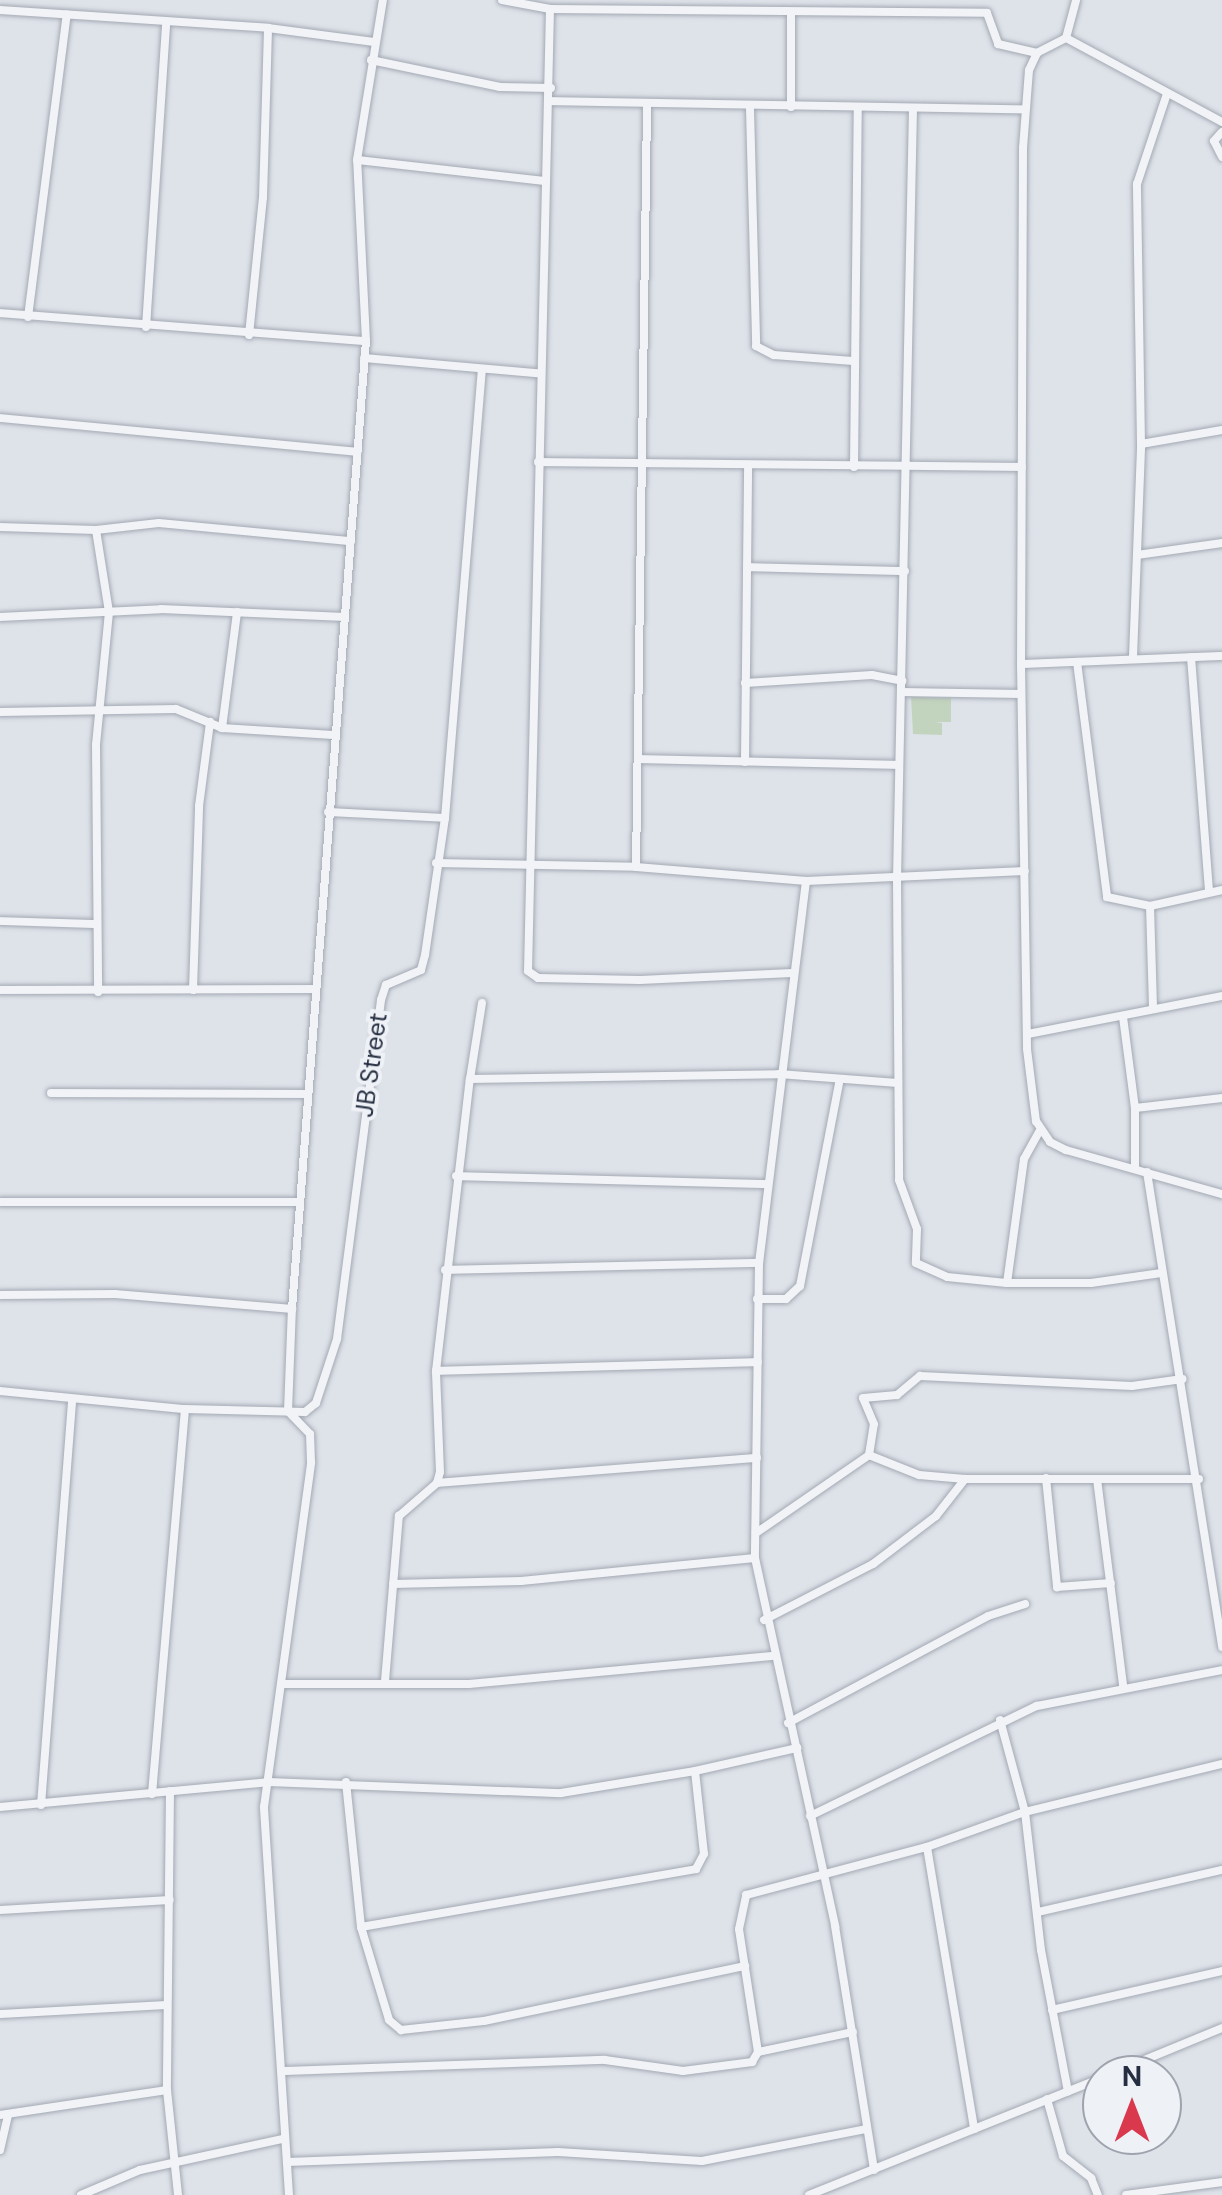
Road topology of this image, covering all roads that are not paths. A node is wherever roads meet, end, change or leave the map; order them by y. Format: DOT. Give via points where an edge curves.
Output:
graph roads {
  1 [pos="35,0"];
  2 [pos="383,0"];
  3 [pos="502,0"];
  4 [pos="814,0"];
  5 [pos="908,0"];
  6 [pos="989,0"];
  7 [pos="1076,0"];
  8 [pos="710,4"];
  9 [pos="615,5"];
  10 [pos="550,9"];
  11 [pos="0,10"];
  12 [pos="35,10"];
  13 [pos="908,11"];
  14 [pos="814,12"];
  15 [pos="988,13"];
  16 [pos="67,14"];
  17 [pos="791,14"];
  18 [pos="166,22"];
  19 [pos="268,28"];
  20 [pos="1066,38"];
  21 [pos="374,42"];
  22 [pos="1037,54"];
  23 [pos="371,60"];
  24 [pos="550,88"];
  25 [pos="1168,94"];
  26 [pos="548,101"];
  27 [pos="648,106"];
  28 [pos="791,107"];
  29 [pos="750,108"];
  30 [pos="858,108"];
  31 [pos="913,108"];
  32 [pos="1025,109"];
  33 [pos="1222,122"];
  34 [pos="1222,132"];
  35 [pos="1222,156"];
  36 [pos="358,160"];
  37 [pos="543,181"];
  38 [pos="0,313"];
  39 [pos="28,317"];
  40 [pos="146,327"];
  41 [pos="249,335"];
  42 [pos="366,341"];
  43 [pos="364,358"];
  44 [pos="853,361"];
  45 [pos="482,370"];
  46 [pos="537,373"];
  47 [pos="0,418"];
  48 [pos="1222,430"];
  49 [pos="1141,444"];
  50 [pos="357,452"];
  51 [pos="538,462"];
  52 [pos="638,465"];
  53 [pos="748,466"];
  54 [pos="854,467"];
  55 [pos="1022,467"];
  56 [pos="906,470"];
  57 [pos="0,527"];
  58 [pos="96,530"];
  59 [pos="351,541"];
  60 [pos="1222,543"];
  61 [pos="1137,555"];
  62 [pos="747,567"];
  63 [pos="905,571"];
  64 [pos="109,612"];
  65 [pos="237,612"];
  66 [pos="0,617"];
  67 [pos="345,617"];
  68 [pos="1222,656"];
  69 [pos="1133,657"];
  70 [pos="1191,657"];
  71 [pos="1077,662"];
  72 [pos="1021,664"];
  73 [pos="902,681"];
  74 [pos="745,683"];
  75 [pos="902,692"];
  76 [pos="1021,694"];
  77 [pos="0,712"];
  78 [pos="102,712"];
  79 [pos="210,722"];
  80 [pos="222,728"];
  81 [pos="333,736"];
  82 [pos="641,760"];
  83 [pos="745,762"];
  84 [pos="898,766"];
  85 [pos="328,812"];
  86 [pos="444,818"];
  87 [pos="531,863"];
  88 [pos="436,864"];
  89 [pos="636,867"];
  90 [pos="1025,871"];
  91 [pos="897,878"];
  92 [pos="806,881"];
  93 [pos="1222,890"];
  94 [pos="1209,892"];
  95 [pos="1150,906"];
  96 [pos="0,921"];
  97 [pos="97,924"];
  98 [pos="792,974"];
  99 [pos="315,989"];
  100 [pos="0,990"];
  101 [pos="193,990"];
  102 [pos="98,992"];
  103 [pos="1222,996"];
  104 [pos="482,1003"];
  105 [pos="1152,1009"];
  106 [pos="1123,1017"];
  107 [pos="1028,1034"];
  108 [pos="779,1074"];
  109 [pos="470,1079"];
  110 [pos="839,1083"];
  111 [pos="898,1083"];
  112 [pos="51,1093"];
  113 [pos="306,1094"];
  114 [pos="1222,1098"];
  115 [pos="1135,1108"];
  116 [pos="1040,1130"];
  117 [pos="1135,1168"];
  118 [pos="1147,1172"];
  119 [pos="456,1176"];
  120 [pos="766,1184"];
  121 [pos="1222,1194"];
  122 [pos="0,1202"];
  123 [pos="300,1202"];
  124 [pos="759,1264"];
  125 [pos="445,1270"];
  126 [pos="1161,1274"];
  127 [pos="1007,1284"];
  128 [pos="0,1295"];
  129 [pos="757,1299"];
  130 [pos="292,1309"];
  131 [pos="758,1362"];
  132 [pos="436,1370"];
  133 [pos="1183,1380"];
  134 [pos="0,1391"];
  135 [pos="72,1399"];
  136 [pos="185,1409"];
  137 [pos="288,1411"];
  138 [pos="869,1455"];
  139 [pos="757,1458"];
  140 [pos="965,1478"];
  141 [pos="1046,1478"];
  142 [pos="1097,1479"];
  143 [pos="1199,1479"];
  144 [pos="437,1483"];
  145 [pos="756,1533"];
  146 [pos="755,1558"];
  147 [pos="1110,1583"];
  148 [pos="393,1584"];
  149 [pos="1026,1604"];
  150 [pos="764,1620"];
  151 [pos="1222,1647"];
  152 [pos="772,1656"];
  153 [pos="1222,1670"];
  154 [pos="385,1681"];
  155 [pos="281,1684"];
  156 [pos="1123,1686"];
  157 [pos="1000,1720"];
  158 [pos="788,1724"];
  159 [pos="797,1748"];
  160 [pos="1222,1764"];
  161 [pos="695,1771"];
  162 [pos="268,1782"];
  163 [pos="346,1782"];
  164 [pos="170,1791"];
  165 [pos="152,1794"];
  166 [pos="40,1805"];
  167 [pos="0,1808"];
  168 [pos="1025,1812"];
  169 [pos="810,1816"];
  170 [pos="927,1847"];
  171 [pos="1222,1870"];
  172 [pos="825,1874"];
  173 [pos="170,1900"];
  174 [pos="0,1910"];
  175 [pos="1038,1912"];
  176 [pos="362,1927"];
  177 [pos="745,1966"];
  178 [pos="1222,1970"];
  179 [pos="168,2005"];
  180 [pos="1052,2010"];
  181 [pos="0,2014"];
  182 [pos="1222,2028"];
  183 [pos="853,2032"];
  184 [pos="758,2052"];
  185 [pos="1156,2055"];
  186 [pos="286,2071"];
  187 [pos="1082,2085"];
  188 [pos="167,2090"];
  189 [pos="1068,2091"];
  190 [pos="1047,2099"];
  191 [pos="4,2116"];
  192 [pos="867,2129"];
  193 [pos="974,2129"];
  194 [pos="282,2139"];
  195 [pos="0,2150"];
  196 [pos="172,2162"];
  197 [pos="286,2162"];
  198 [pos="874,2170"];
  199 [pos="1222,2182"];
  200 [pos="81,2195"];
  201 [pos="178,2195"];
  202 [pos="290,2195"];
  203 [pos="809,2195"];
  204 [pos="1098,2195"];
  205 [pos="1126,2195"];
  1 -- 12 [label="street"];
  2 -- 21 [label="street"];
  3 -- 10 [label="street"];
  4 -- 14 [label="street"];
  5 -- 13 [label="street"];
  6 -- 15 [label="street"];
  7 -- 20 [label="street"];
  8 -- 9 [label="street"];
  8 -- 17 [label="street"];
  9 -- 10 [label="street"];
  10 -- 24 [label="street"];
  11 -- 12 [label="street"];
  12 -- 16 [label="street"];
  13 -- 14 [label="street"];
  13 -- 15 [label="street"];
  14 -- 17 [label="street"];
  15 -- 22 [label="street" via="998,44"];
  16 -- 18 [label="street"];
  16 -- 39 [label="street"];
  17 -- 28 [label="street"];
  18 -- 19 [label="street"];
  18 -- 40 [label="street"];
  19 -- 21 [label="street"];
  19 -- 41 [label="street"];
  20 -- 22 [label="street"];
  20 -- 25 [label="street"];
  21 -- 23 [label="street"];
  22 -- 32 [label="street"];
  23 -- 24 [label="street" via="500,87"];
  23 -- 36 [label="street"];
  24 -- 26 [label="street"];
  25 -- 33 [label="street"];
  25 -- 49 [label="street" via="1137,184"];
  26 -- 27 [label="street"];
  26 -- 37 [label="street"];
  27 -- 29 [label="street"];
  27 -- 52 [label="street"];
  28 -- 29 [label="street"];
  28 -- 30 [label="street"];
  29 -- 44 [label="street" via="756,346 774,355"];
  30 -- 31 [label="street"];
  30 -- 44 [label="street"];
  31 -- 32 [label="street"];
  31 -- 56 [label="street"];
  32 -- 55 [label="street"];
  34 -- 35 [label="street" via="1214,141"];
  36 -- 37 [label="street"];
  36 -- 42 [label="street"];
  37 -- 46 [label="street"];
  38 -- 39 [label="street"];
  39 -- 40 [label="street"];
  40 -- 41 [label="street"];
  41 -- 42 [label="street"];
  42 -- 43 [label="street"];
  43 -- 45 [label="street"];
  43 -- 50 [label="street"];
  44 -- 54 [label="street"];
  45 -- 46 [label="street"];
  45 -- 86 [label="street, JB Street"];
  46 -- 51 [label="street"];
  47 -- 50 [label="street"];
  48 -- 49 [label="street"];
  49 -- 61 [label="street"];
  50 -- 59 [label="street"];
  51 -- 52 [label="street"];
  51 -- 87 [label="street"];
  52 -- 53 [label="street"];
  52 -- 82 [label="street"];
  53 -- 54 [label="street"];
  53 -- 62 [label="street"];
  54 -- 56 [label="street"];
  55 -- 56 [label="street"];
  55 -- 72 [label="street"];
  56 -- 63 [label="street"];
  57 -- 58 [label="street"];
  58 -- 59 [label="street" via="159,523"];
  58 -- 64 [label="street"];
  59 -- 67 [label="street"];
  60 -- 61 [label="street"];
  61 -- 69 [label="street"];
  62 -- 63 [label="street"];
  62 -- 74 [label="street"];
  63 -- 73 [label="street"];
  64 -- 65 [label="street"];
  64 -- 66 [label="street"];
  64 -- 78 [label="street"];
  65 -- 67 [label="street"];
  65 -- 80 [label="street"];
  67 -- 81 [label="street"];
  68 -- 70 [label="street"];
  69 -- 70 [label="street"];
  69 -- 71 [label="street"];
  70 -- 94 [label="street"];
  71 -- 72 [label="street"];
  71 -- 95 [label="street" via="1103,890 1116,902"];
  72 -- 76 [label="street"];
  73 -- 74 [label="street" via="872,675"];
  73 -- 75 [label="street"];
  74 -- 83 [label="street"];
  75 -- 76 [label="street"];
  75 -- 84 [label="street"];
  76 -- 90 [label="street"];
  77 -- 78 [label="street"];
  78 -- 79 [label="street" via="176,710"];
  78 -- 97 [label="street"];
  79 -- 80 [label="street"];
  79 -- 101 [label="street"];
  80 -- 81 [label="street"];
  81 -- 85 [label="street"];
  82 -- 83 [label="street"];
  82 -- 89 [label="street"];
  83 -- 84 [label="street"];
  84 -- 91 [label="street"];
  85 -- 86 [label="street"];
  85 -- 99 [label="street"];
  86 -- 88 [label="street, JB Street"];
  87 -- 88 [label="street"];
  87 -- 89 [label="street"];
  87 -- 98 [label="street" via="528,971 538,978"];
  88 -- 137 [label="street, JB Street" via="420,970 386,985 381,1000 337,1339 316,1402 305,1412"];
  89 -- 92 [label="street"];
  90 -- 91 [label="street"];
  90 -- 107 [label="street"];
  91 -- 92 [label="street"];
  91 -- 111 [label="street"];
  92 -- 98 [label="street"];
  93 -- 94 [label="street"];
  94 -- 95 [label="street"];
  95 -- 105 [label="street"];
  96 -- 97 [label="street"];
  97 -- 102 [label="street"];
  98 -- 108 [label="street"];
  99 -- 101 [label="street"];
  99 -- 113 [label="street"];
  100 -- 102 [label="street"];
  101 -- 102 [label="street"];
  103 -- 105 [label="street"];
  104 -- 109 [label="street"];
  105 -- 106 [label="street"];
  106 -- 107 [label="street"];
  106 -- 115 [label="street"];
  107 -- 116 [label="street"];
  108 -- 109 [label="street"];
  108 -- 110 [label="street"];
  108 -- 120 [label="street"];
  109 -- 119 [label="street"];
  110 -- 111 [label="street"];
  110 -- 129 [label="street" via="800,1286 786,1299"];
  111 -- 127 [label="street" via="899,1180 917,1230 916,1266"];
  112 -- 113 [label="street"];
  113 -- 123 [label="street"];
  114 -- 115 [label="street"];
  115 -- 117 [label="street"];
  116 -- 117 [label="street" via="1066,1150"];
  116 -- 127 [label="street" via="1024,1159"];
  117 -- 118 [label="street"];
  118 -- 121 [label="street"];
  118 -- 126 [label="street"];
  119 -- 120 [label="street"];
  119 -- 125 [label="street"];
  120 -- 124 [label="street"];
  122 -- 123 [label="street"];
  123 -- 130 [label="street"];
  124 -- 125 [label="street"];
  124 -- 129 [label="street"];
  125 -- 132 [label="street"];
  126 -- 127 [label="street"];
  126 -- 133 [label="street"];
  128 -- 130 [label="street" via="115,1294"];
  129 -- 131 [label="street"];
  130 -- 137 [label="street"];
  131 -- 132 [label="street"];
  131 -- 139 [label="street"];
  132 -- 144 [label="street"];
  133 -- 138 [label="street" via="1132,1386 920,1376 897,1395 863,1398 874,1424"];
  133 -- 143 [label="street"];
  134 -- 135 [label="street"];
  135 -- 136 [label="street"];
  135 -- 166 [label="street"];
  136 -- 137 [label="street"];
  136 -- 165 [label="street"];
  137 -- 155 [label="street" via="310,1434 311,1462"];
  138 -- 140 [label="street" via="919,1475"];
  138 -- 145 [label="street"];
  139 -- 144 [label="street"];
  139 -- 145 [label="street"];
  140 -- 141 [label="street"];
  140 -- 150 [label="street" via="936,1516 873,1564"];
  141 -- 142 [label="street"];
  141 -- 147 [label="street" via="1057,1587"];
  142 -- 143 [label="street"];
  142 -- 147 [label="street"];
  143 -- 151 [label="street"];
  144 -- 148 [label="street" via="399,1516"];
  145 -- 146 [label="street"];
  146 -- 148 [label="street" via="520,1581"];
  146 -- 150 [label="street"];
  147 -- 156 [label="street"];
  148 -- 154 [label="street"];
  149 -- 158 [label="street" via="988,1616"];
  150 -- 152 [label="street"];
  152 -- 154 [label="street" via="470,1684"];
  152 -- 158 [label="street"];
  153 -- 156 [label="street"];
  154 -- 155 [label="street"];
  155 -- 162 [label="street"];
  156 -- 157 [label="street"];
  157 -- 168 [label="street"];
  157 -- 169 [label="street"];
  158 -- 159 [label="street"];
  159 -- 161 [label="street"];
  159 -- 169 [label="street"];
  160 -- 168 [label="street"];
  161 -- 163 [label="street" via="561,1793"];
  161 -- 176 [label="street" via="704,1854 696,1869"];
  162 -- 163 [label="street"];
  162 -- 164 [label="street"];
  162 -- 186 [label="street" via="265,1836"];
  163 -- 176 [label="street"];
  164 -- 165 [label="street"];
  164 -- 173 [label="street"];
  165 -- 166 [label="street"];
  166 -- 167 [label="street"];
  168 -- 170 [label="street"];
  168 -- 175 [label="street"];
  169 -- 172 [label="street"];
  170 -- 172 [label="street"];
  170 -- 193 [label="street"];
  171 -- 175 [label="street"];
  172 -- 177 [label="street" via="740,1901"];
  172 -- 183 [label="street"];
  173 -- 174 [label="street"];
  173 -- 179 [label="street"];
  175 -- 180 [label="street"];
  176 -- 177 [label="street" via="389,2020 401,2030 484,2021"];
  177 -- 184 [label="street"];
  178 -- 180 [label="street"];
  179 -- 181 [label="street"];
  179 -- 188 [label="street"];
  180 -- 189 [label="street"];
  182 -- 185 [label="street"];
  183 -- 184 [label="street"];
  183 -- 192 [label="street"];
  184 -- 186 [label="street" via="752,2062 683,2072 605,2060"];
  186 -- 194 [label="street"];
  187 -- 189 [label="street"];
  188 -- 191 [label="street"];
  188 -- 196 [label="street"];
  189 -- 190 [label="street"];
  190 -- 193 [label="street"];
  190 -- 204 [label="street" via="1063,2156 1091,2178"];
  191 -- 195 [label="street"];
  192 -- 197 [label="street" via="702,2161 558,2152"];
  192 -- 198 [label="street"];
  193 -- 198 [label="street"];
  194 -- 196 [label="street"];
  194 -- 197 [label="street"];
  196 -- 200 [label="street"];
  196 -- 201 [label="street"];
  197 -- 202 [label="street"];
  198 -- 203 [label="street"];
  199 -- 205 [label="street"];
}
